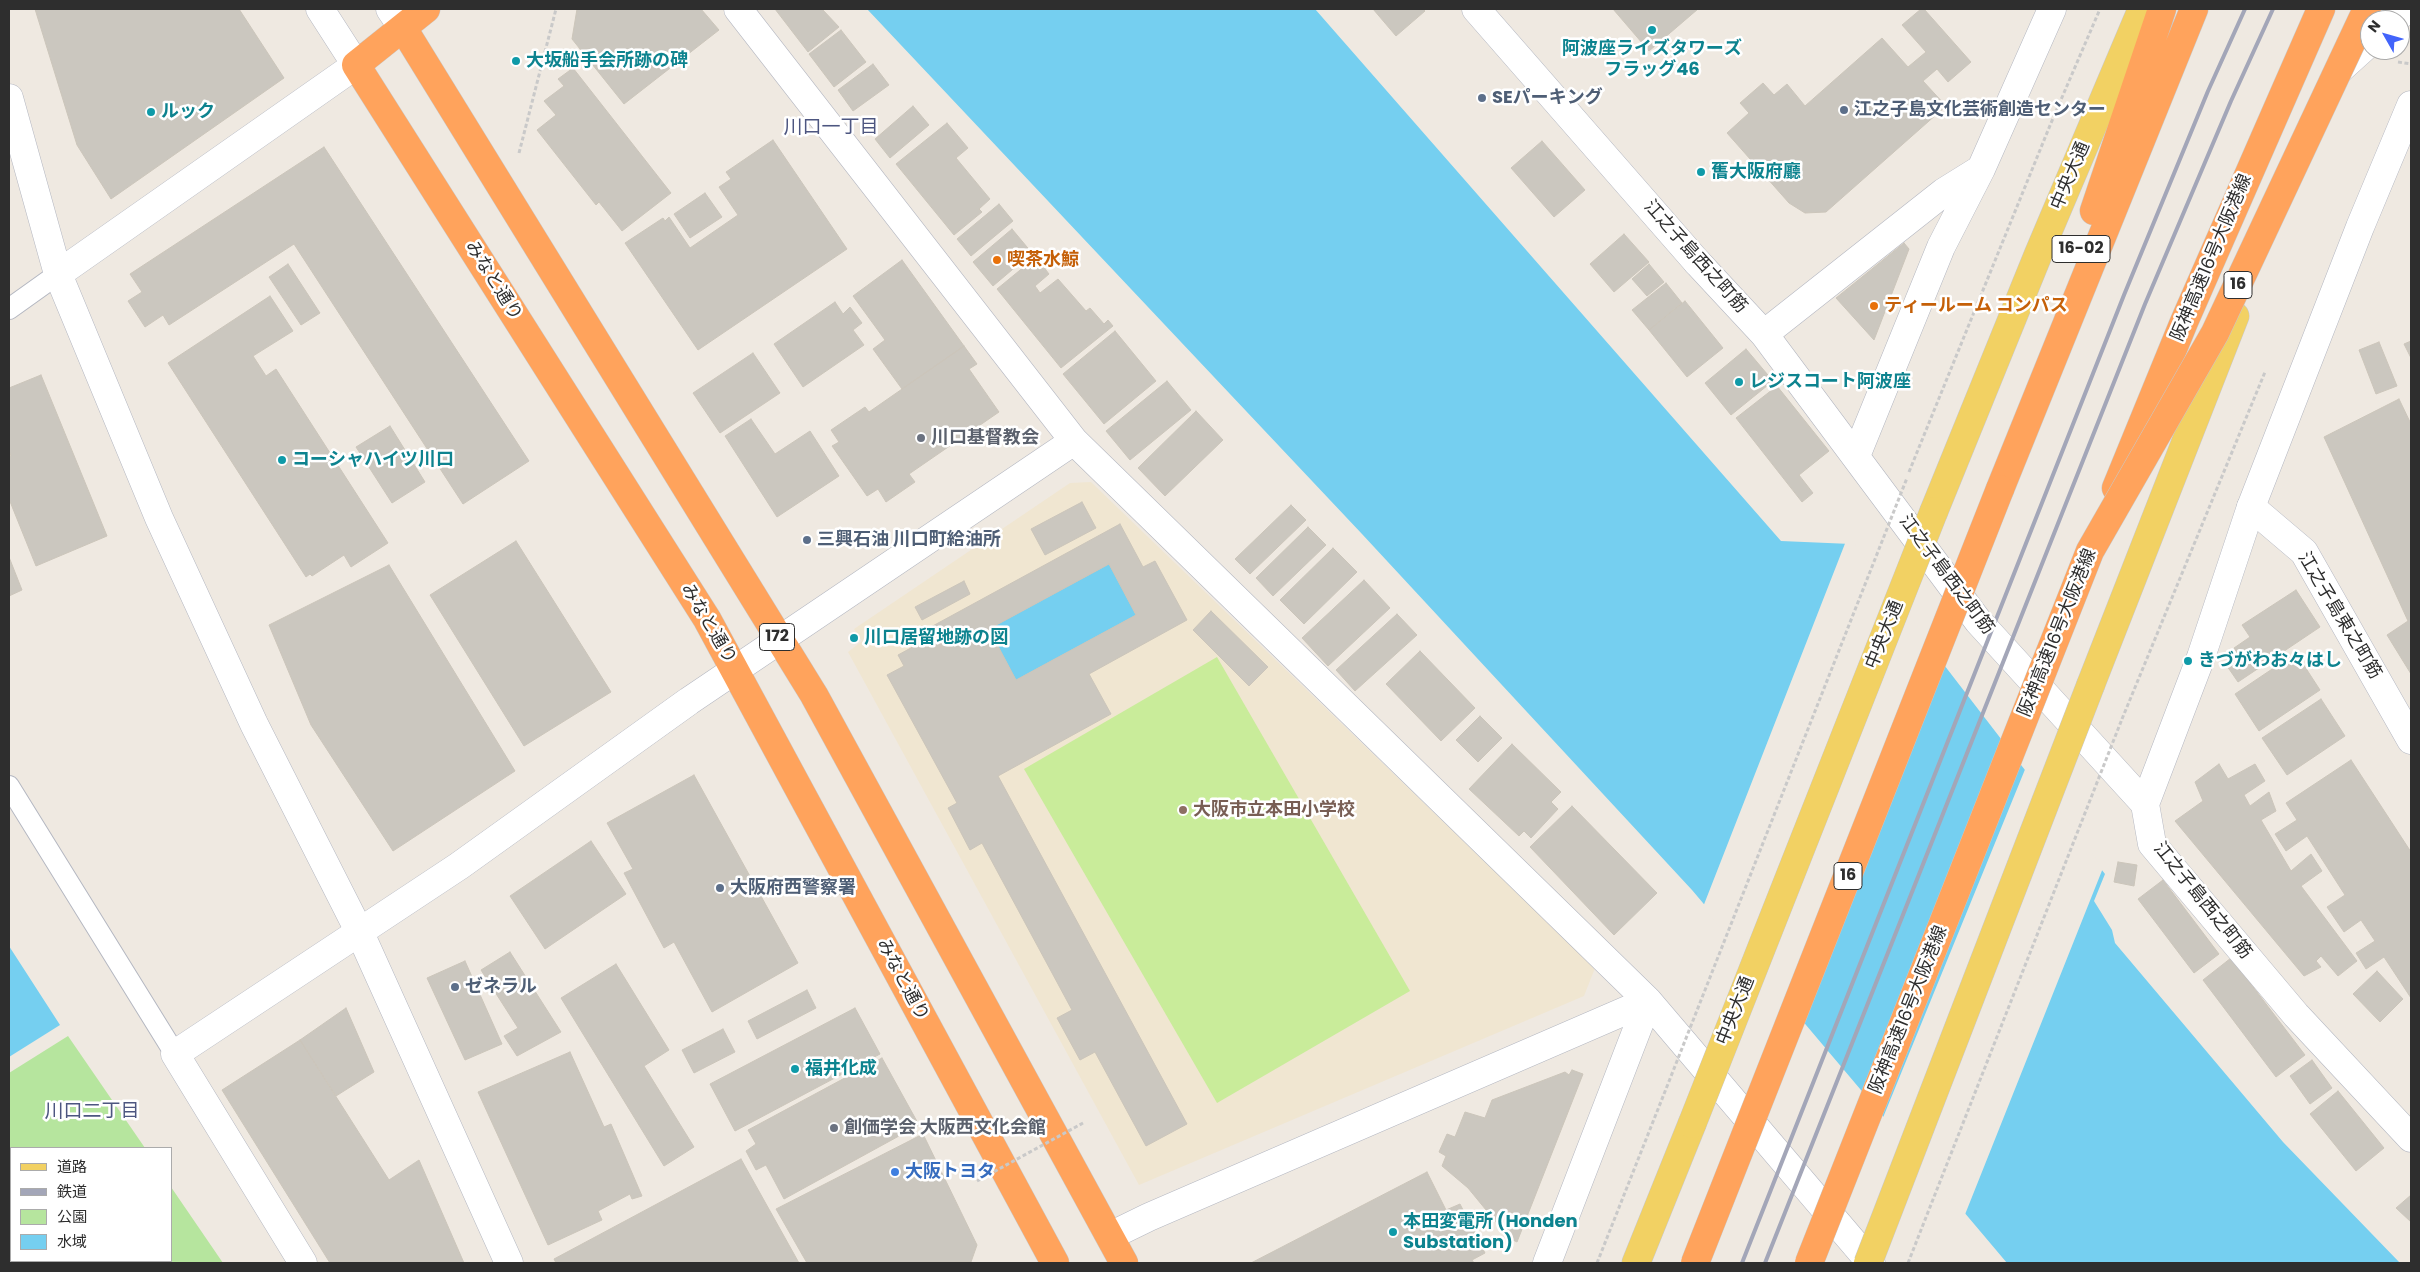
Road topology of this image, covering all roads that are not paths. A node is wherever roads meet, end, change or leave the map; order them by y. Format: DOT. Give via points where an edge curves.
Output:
graph roads {
  1 [pos="320,9"];
  2 [pos="426,9"];
  3 [pos="738,9"];
  4 [pos="1476,9"];
  5 [pos="2052,9"];
  6 [pos="2142,9"];
  7 [pos="2162,9"];
  8 [pos="2194,9"];
  9 [pos="2321,9"];
  10 [pos="2366,9"];
  11 [pos="396,18"];
  12 [pos="2360,51"];
  13 [pos="356,65"];
  14 [pos="2339,70"];
  15 [pos="9,98"];
  16 [pos="2411,105"];
  17 [pos="1981,169"];
  18 [pos="58,274"];
  19 [pos="9,309"];
  20 [pos="1764,334"];
  21 [pos="1074,441"];
  22 [pos="1856,456"];
  23 [pos="2000,489"];
  24 [pos="2250,507"];
  25 [pos="2090,552"];
  26 [pos="779,641"];
  27 [pos="735,670"];
  28 [pos="2411,740"];
  29 [pos="9,786"];
  30 [pos="2145,804"];
  31 [pos="360,933"];
  32 [pos="1648,1001"];
  33 [pos="176,1054"];
  34 [pos="2411,1138"];
  35 [pos="1110,1236"];
  36 [pos="1048,1261"];
  37 [pos="303,1263"];
  38 [pos="509,1263"];
  39 [pos="1124,1263"];
  40 [pos="1547,1263"];
  41 [pos="1636,1263"];
  42 [pos="1695,1263"];
  43 [pos="1809,1263"];
  44 [pos="1869,1263"];
  1 -- 13 [label="street, みなと通り"];
  2 -- 11 [label="highway"];
  3 -- 21 [label="street"];
  4 -- 20 [label="street, 江之子島西之町筋"];
  5 -- 17 [label="street"];
  6 -- 41 [label="main road, 中央大通, bridge" via="1934,511"];
  7 -- 23 [label="highway, 16-02"];
  8 -- 23 [label="highway, 16"];
  9 -- 25 [label="highway, 阪神高速16号大阪港線 / 16, bridge" via="2184,322"];
  10 -- 14 [label="main road"];
  10 -- 25 [label="highway, 16, bridge" via="2215,333"];
  11 -- 13 [label="highway"];
  11 -- 26 [label="highway, 172" via="750,588"];
  12 -- 14 [label="street"];
  13 -- 18 [label="street"];
  13 -- 27 [label="highway, みなと通り" via="702,611"];
  14 -- 44 [label="main road, bridge" via="2227,334"];
  15 -- 18 [label="street"];
  16 -- 24 [label="street"];
  17 -- 20 [label="street" via="1944,192"];
  17 -- 22 [label="street" via="1941,247"];
  18 -- 19 [label="lane"];
  18 -- 31 [label="street" via="160,518 254,724"];
  20 -- 22 [label="street, 江之子島西之町筋"];
  21 -- 26 [label="street"];
  21 -- 32 [label="street"];
  22 -- 30 [label="street, 江之子島西之町筋" via="1978,621"];
  23 -- 42 [label="highway, 16, bridge"];
  24 -- 28 [label="street, 江之子島東之町筋" via="2304,552"];
  24 -- 30 [label="street" via="2201,656"];
  25 -- 43 [label="highway, 阪神高速16号大阪港線 / 16, bridge"];
  26 -- 27 [label="street"];
  26 -- 35 [label="highway, 172" via="814,695"];
  27 -- 31 [label="street"];
  27 -- 36 [label="highway, みなと通り"];
  29 -- 33 [label="lane"];
  30 -- 34 [label="street, 江之子島西之町筋" via="2152,844 2296,1015"];
  31 -- 33 [label="street"];
  31 -- 38 [label="street"];
  32 -- 35 [label="street"];
  32 -- 40 [label="street"];
  32 -- 44 [label="street"];
  33 -- 37 [label="street"];
  35 -- 39 [label="highway, 172"];
}
